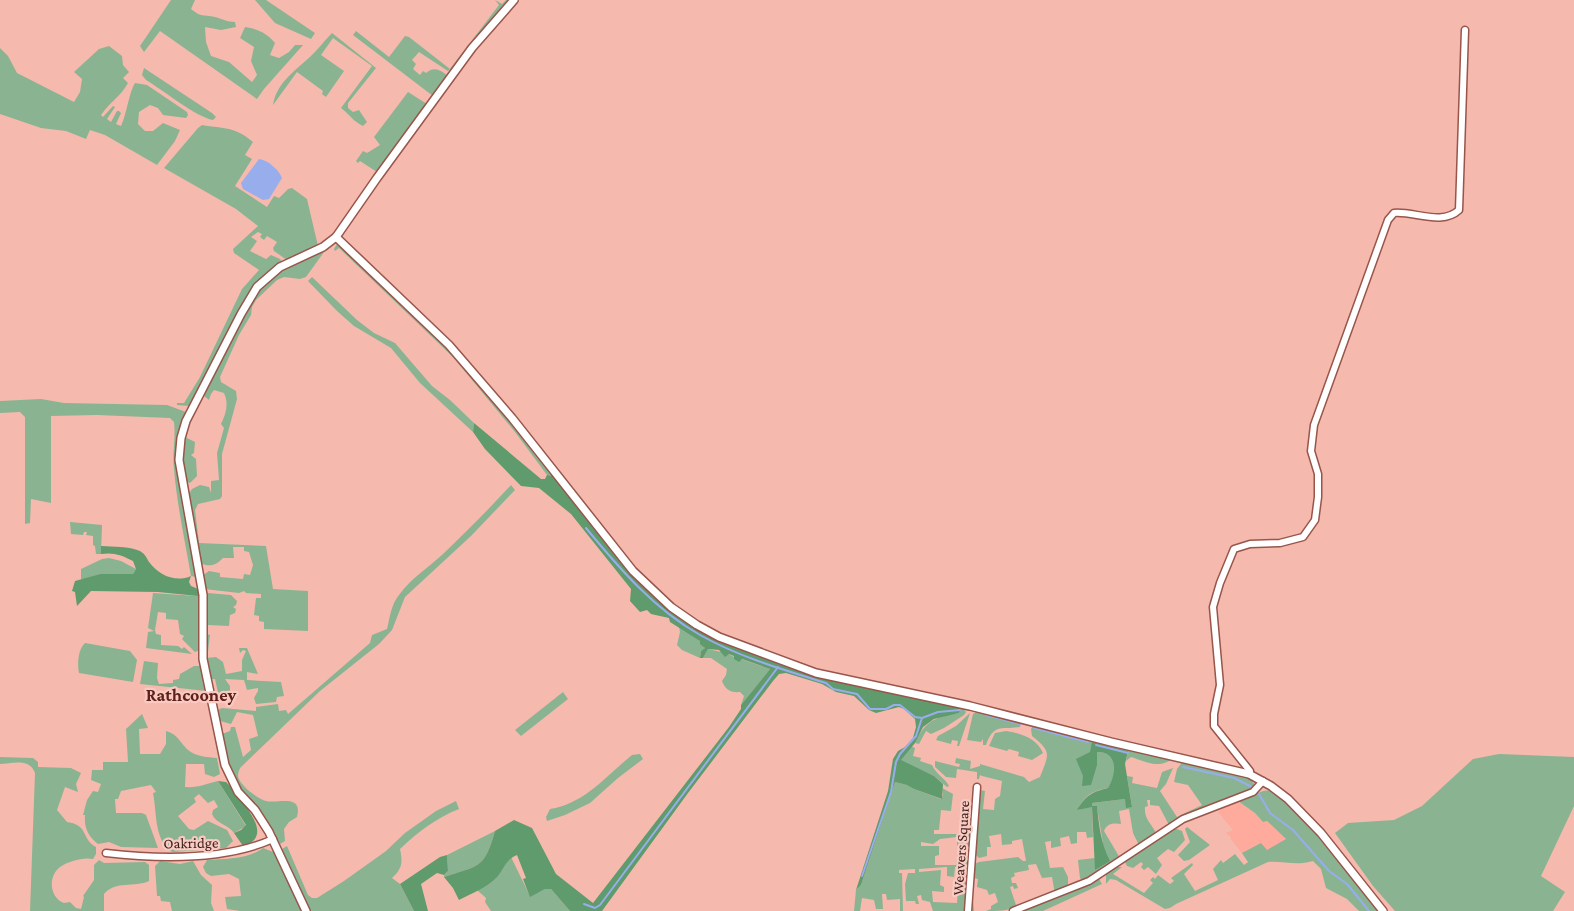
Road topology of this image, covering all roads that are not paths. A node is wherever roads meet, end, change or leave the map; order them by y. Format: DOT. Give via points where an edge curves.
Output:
graph roads {
  1 [pos="513,0"];
  2 [pos="1465,30"];
  3 [pos="336,237"];
  4 [pos="1249,774"];
  5 [pos="1263,781"];
  6 [pos="977,787"];
  7 [pos="273,839"];
  8 [pos="106,853"];
  9 [pos="306,911"];
  10 [pos="968,911"];
  11 [pos="1012,911"];
  12 [pos="1383,911"];
  1 -- 3 [label="street" via="472,48"];
  2 -- 4 [label="street" via="1459,210 1433,218 1395,213 1388,220 1314,425 1311,451 1318,474 1315,520 1303,537 1234,549 1220,583 1213,608 1220,685 1214,726"];
  3 -- 4 [label="street" via="470,369 633,571 671,607 697,625 782,662 826,676 970,706"];
  3 -- 7 [label="street" via="280,267 257,287 191,410 179,449 203,595 203,659 222,753 232,784"];
  4 -- 5 [label="street"];
  5 -- 11 [label="street" via="1253,792 1183,819 1089,881"];
  5 -- 12 [label="street" via="1288,799 1321,833"];
  6 -- 10 [label="street, Weavers Square"];
  7 -- 8 [label="street, Oakridge" via="218,855"];
  7 -- 9 [label="street"];
}
